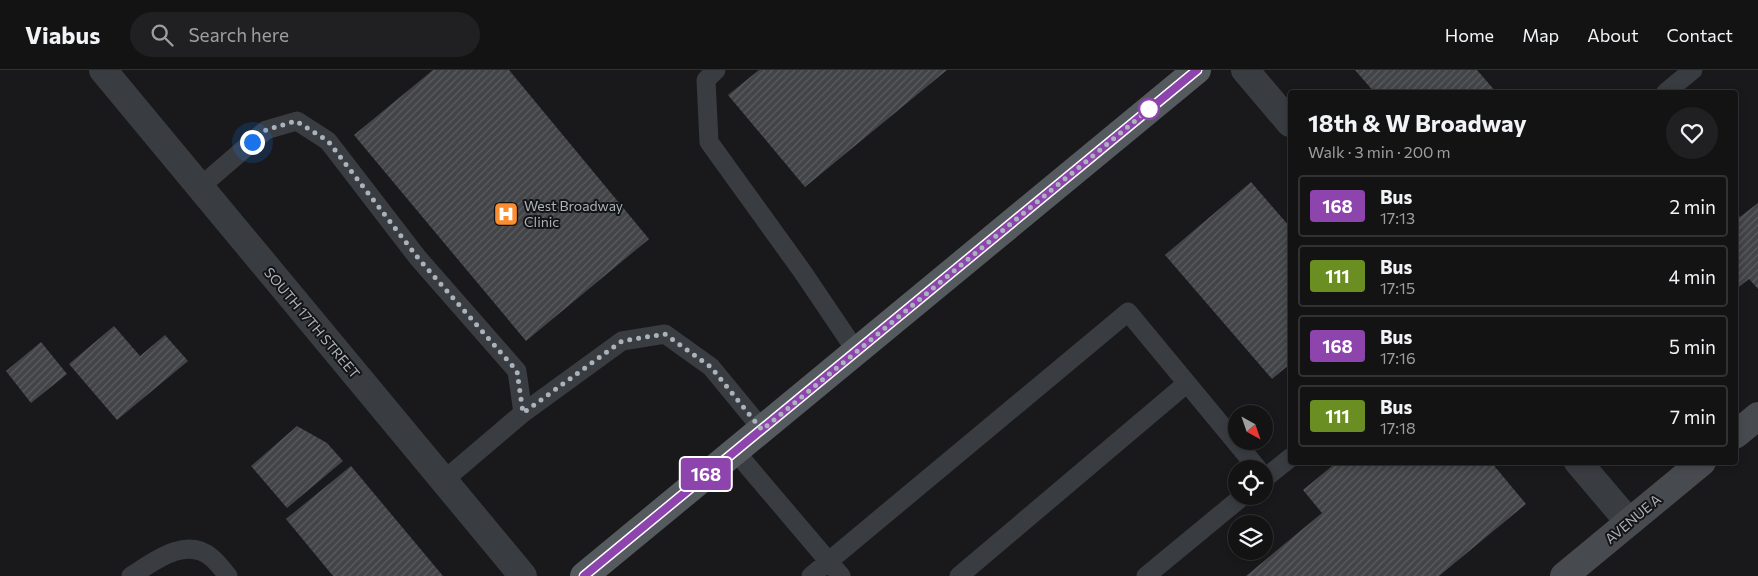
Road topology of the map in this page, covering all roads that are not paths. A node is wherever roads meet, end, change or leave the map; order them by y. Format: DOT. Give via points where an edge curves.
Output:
graph roads {
  1 [pos="103,70"];
  2 [pos="716,70"];
  3 [pos="1197,70"];
  4 [pos="1245,70"];
  5 [pos="1693,70"];
  6 [pos="1668,90"];
  7 [pos="1288,122"];
  8 [pos="200,187"];
  9 [pos="856,351"];
  10 [pos="1186,384"];
  11 [pos="523,413"];
  12 [pos="1758,416"];
  13 [pos="762,430"];
  14 [pos="1738,433"];
  15 [pos="735,450"];
  16 [pos="1288,459"];
  17 [pos="1250,460"];
  18 [pos="1581,465"];
  19 [pos="1698,465"];
  20 [pos="1273,469"];
  21 [pos="443,481"];
  22 [pos="1232,505"];
  23 [pos="1629,522"];
  24 [pos="828,561"];
  25 [pos="131,576"];
  26 [pos="228,576"];
  27 [pos="523,576"];
  28 [pos="584,576"];
  29 [pos="811,576"];
  30 [pos="841,576"];
  31 [pos="959,576"];
  32 [pos="1146,576"];
  33 [pos="1564,576"];
  1 -- 8 [label="street, SOUTH 17TH STREET"];
  2 -- 9 [label="lane" via="706,80 710,142"];
  3 -- 9 [label="main road"];
  4 -- 7 [label="street"];
  5 -- 6 [label="lane"];
  8 -- 11 [label="lane" via="266,130 296,121 328,141 418,258 517,371"];
  8 -- 21 [label="street, SOUTH 17TH STREET"];
  9 -- 13 [label="main road"];
  10 -- 17 [label="lane"];
  10 -- 24 [label="lane" via="1128,312"];
  10 -- 31 [label="lane"];
  11 -- 13 [label="lane" via="622,341 665,334 711,367"];
  11 -- 21 [label="lane"];
  12 -- 14 [label="street"];
  13 -- 15 [label="main road"];
  15 -- 24 [label="lane"];
  15 -- 28 [label="main road"];
  16 -- 20 [label="lane"];
  18 -- 23 [label="street"];
  19 -- 23 [label="street, AVENUE A"];
  21 -- 27 [label="street, SOUTH 17TH STREET"];
  22 -- 32 [label="lane"];
  23 -- 33 [label="street, AVENUE A"];
  24 -- 29 [label="lane"];
  24 -- 30 [label="lane"];
  25 -- 26 [label="lane" via="184,548 198,550 211,557"];
}
